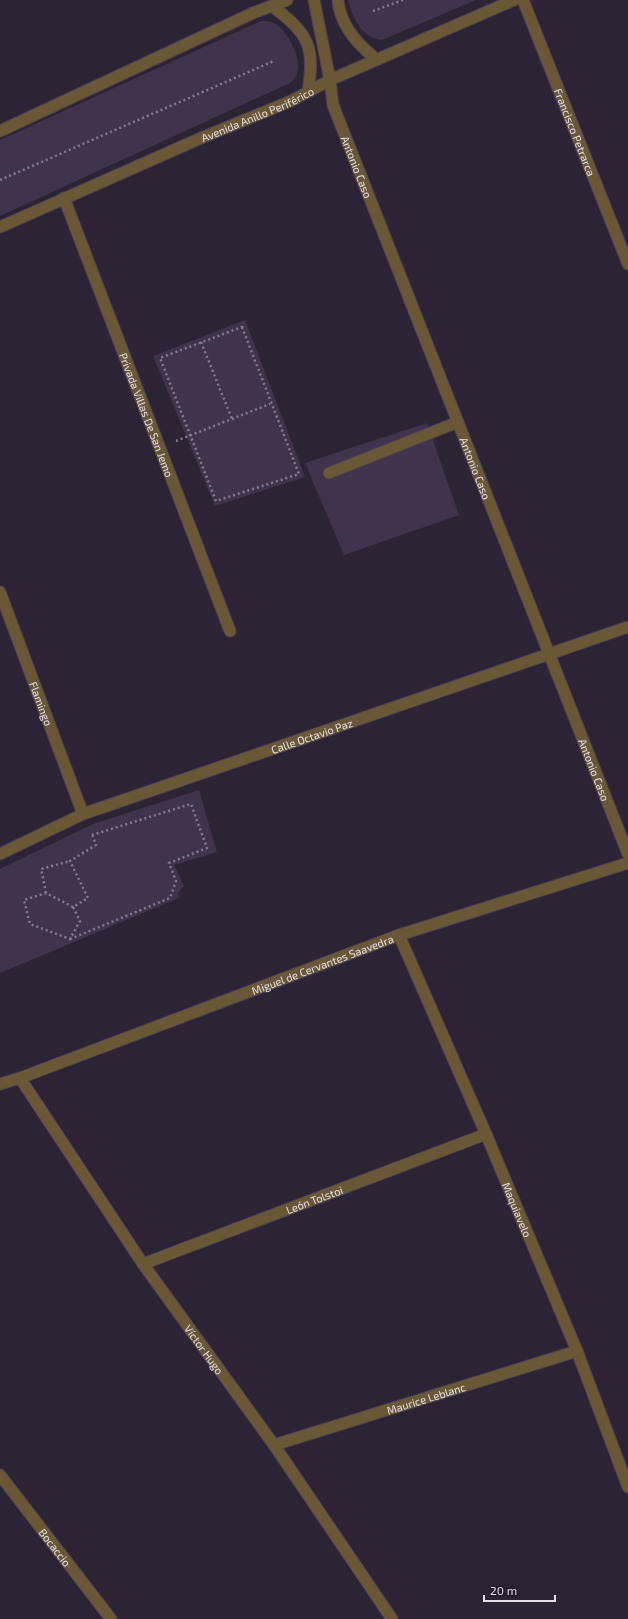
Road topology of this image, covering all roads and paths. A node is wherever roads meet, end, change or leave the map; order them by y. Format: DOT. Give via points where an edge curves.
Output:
graph roads {
  1 [pos="287,0"];
  2 [pos="314,0"];
  3 [pos="338,0"];
  4 [pos="402,0"];
  5 [pos="514,0"];
  6 [pos="524,0"];
  7 [pos="272,6"];
  8 [pos="373,11"];
  9 [pos="376,59"];
  10 [pos="274,60"];
  11 [pos="330,80"];
  12 [pos="308,92"];
  13 [pos="0,131"];
  14 [pos="0,180"];
  15 [pos="64,198"];
  16 [pos="0,227"];
  17 [pos="628,264"];
  18 [pos="201,342"];
  19 [pos="270,404"];
  20 [pos="232,420"];
  21 [pos="458,422"];
  22 [pos="191,435"];
  23 [pos="159,448"];
  24 [pos="329,473"];
  25 [pos="0,592"];
  26 [pos="628,627"];
  27 [pos="230,632"];
  28 [pos="550,655"];
  29 [pos="83,814"];
  30 [pos="92,835"];
  31 [pos="0,854"];
  32 [pos="628,854"];
  33 [pos="70,861"];
  34 [pos="628,863"];
  35 [pos="46,893"];
  36 [pos="73,907"];
  37 [pos="399,935"];
  38 [pos="70,939"];
  39 [pos="20,1078"];
  40 [pos="0,1084"];
  41 [pos="486,1134"];
  42 [pos="143,1264"];
  43 [pos="577,1351"];
  44 [pos="274,1445"];
  45 [pos="0,1475"];
  46 [pos="628,1487"];
  47 [pos="111,1619"];
  48 [pos="392,1619"];
  1 -- 7 [label="street"];
  2 -- 11 [label="street, Antonio Caso"];
  3 -- 9 [label="street" via="338,8 355,40"];
  4 -- 8 [label="path"];
  5 -- 9 [label="street, Avenida Anillo Periférico"];
  6 -- 17 [label="street, Francisco Petrarca"];
  7 -- 12 [label="street" via="291,20 307,43 312,66"];
  7 -- 13 [label="street"];
  9 -- 11 [label="street, Avenida Anillo Periférico"];
  10 -- 14 [label="path"];
  11 -- 12 [label="street, Avenida Anillo Periférico"];
  11 -- 21 [label="street, Antonio Caso" via="333,105"];
  12 -- 15 [label="street, Avenida Anillo Periférico"];
  15 -- 16 [label="street, Avenida Anillo Periférico"];
  15 -- 23 [label="street, Privada Villas De San Jemo"];
  18 -- 19 [label="path" via="242,327"];
  18 -- 20 [label="path"];
  18 -- 22 [label="path" via="160,358"];
  19 -- 20 [label="path"];
  19 -- 22 [label="path" via="299,474 216,501"];
  20 -- 22 [label="path"];
  21 -- 24 [label="street"];
  21 -- 28 [label="street, Antonio Caso"];
  22 -- 23 [label="path"];
  23 -- 27 [label="street, Privada Villas De San Jemo"];
  25 -- 29 [label="street, Flamingo"];
  26 -- 28 [label="street, Calle Octavio Paz"];
  28 -- 29 [label="street, Calle Octavio Paz"];
  28 -- 32 [label="street, Antonio Caso"];
  29 -- 30 [label="path"];
  29 -- 31 [label="street, Calle Octavio Paz"];
  30 -- 33 [label="path" via="96,845"];
  30 -- 38 [label="path" via="191,804 207,848 169,863 176,881 170,898"];
  33 -- 35 [label="path" via="40,870"];
  33 -- 36 [label="path" via="88,898"];
  34 -- 37 [label="street, Miguel de Cervantes Saavedra"];
  35 -- 36 [label="path"];
  35 -- 38 [label="path" via="24,900 30,924"];
  36 -- 38 [label="path" via="80,921"];
  37 -- 39 [label="street, Miguel de Cervantes Saavedra"];
  37 -- 41 [label="street, Maquiavelo"];
  39 -- 40 [label="street, Miguel de Cervantes Saavedra"];
  39 -- 42 [label="street, Víctor Hugo"];
  41 -- 42 [label="street, León Tolstoi"];
  41 -- 43 [label="street, Maquiavelo"];
  42 -- 44 [label="street, Víctor Hugo"];
  43 -- 44 [label="street, Maurice Leblanc"];
  43 -- 46 [label="street, Maquiavelo"];
  44 -- 48 [label="street, Víctor Hugo"];
  45 -- 47 [label="street, Bocaccio"];
}
